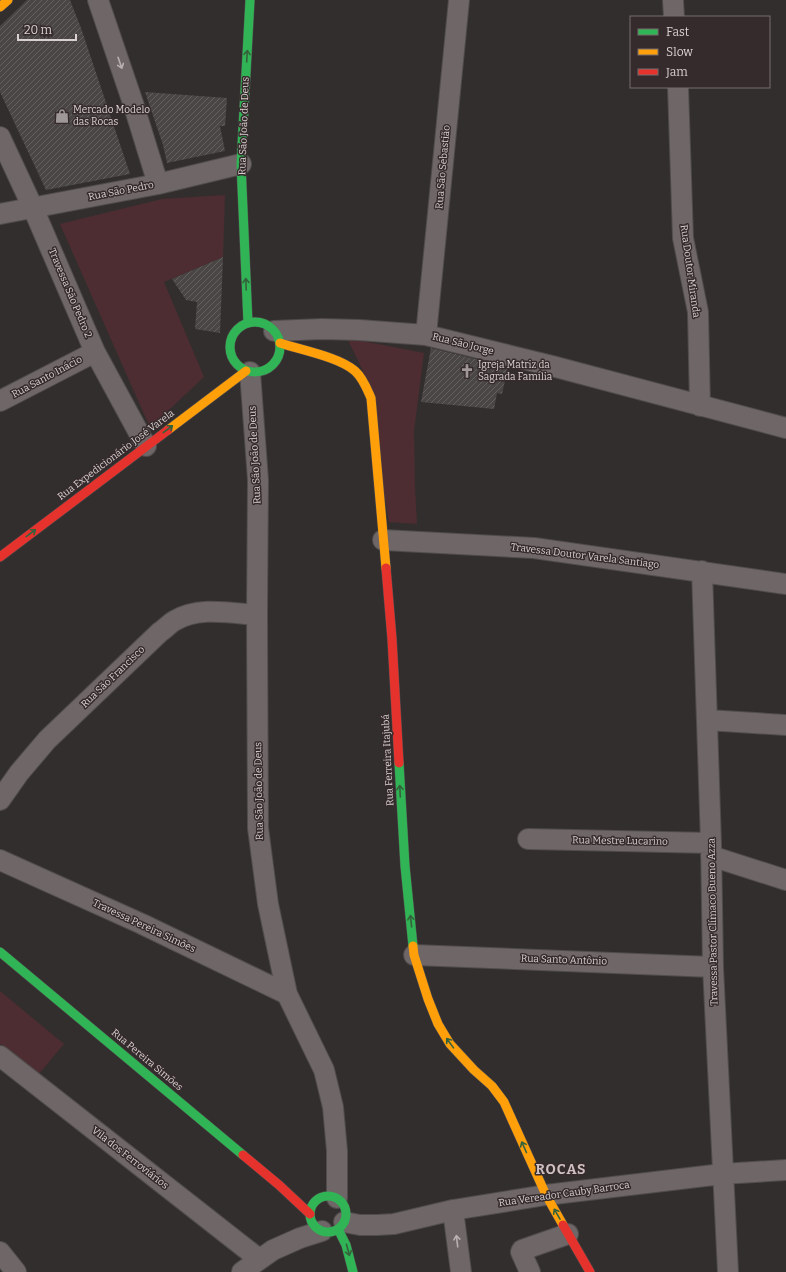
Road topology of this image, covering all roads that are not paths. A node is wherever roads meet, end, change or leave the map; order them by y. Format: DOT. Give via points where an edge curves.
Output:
graph roads {
  1 [pos="8,0"];
  2 [pos="98,0"];
  3 [pos="250,0"];
  4 [pos="459,0"];
  5 [pos="673,0"];
  6 [pos="0,8"];
  7 [pos="674,16"];
  8 [pos="678,88"];
  9 [pos="0,137"];
  10 [pos="241,164"];
  11 [pos="158,184"];
  12 [pos="33,208"];
  13 [pos="0,214"];
  14 [pos="248,323"];
  15 [pos="426,335"];
  16 [pos="277,337"];
  17 [pos="95,352"];
  18 [pos="248,372"];
  19 [pos="0,402"];
  20 [pos="700,406"];
  21 [pos="786,428"];
  22 [pos="146,446"];
  23 [pos="383,540"];
  24 [pos="0,557"];
  25 [pos="702,571"];
  26 [pos="786,584"];
  27 [pos="257,614"];
  28 [pos="707,720"];
  29 [pos="786,725"];
  30 [pos="0,800"];
  31 [pos="528,839"];
  32 [pos="711,849"];
  33 [pos="0,860"];
  34 [pos="786,880"];
  35 [pos="0,952"];
  36 [pos="414,955"];
  37 [pos="713,967"];
  38 [pos="287,994"];
  39 [pos="0,1056"];
  40 [pos="786,1170"];
  41 [pos="722,1174"];
  42 [pos="279,1185"];
  43 [pos="546,1195"];
  44 [pos="328,1198"];
  45 [pos="453,1210"];
  46 [pos="325,1223"];
  47 [pos="568,1234"];
  48 [pos="0,1252"];
  49 [pos="266,1254"];
  50 [pos="16,1272"];
  51 [pos="242,1272"];
  52 [pos="353,1272"];
  53 [pos="461,1272"];
  54 [pos="530,1272"];
  55 [pos="590,1272"];
  56 [pos="728,1272"];
  1 -- 6 [label="street"];
  2 -- 11 [label="street, one-way" via="134,103"];
  10 -- 3 [label="street, Rua São João de Deus, one-way"];
  4 -- 15 [label="street, Rua São Sebastião"];
  5 -- 7 [label="street"];
  8 -- 20 [label="street, Rua Doutor Miranda" via="683,238 698,312"];
  9 -- 12 [label="street, Travessa São Pedro 2"];
  10 -- 11 [label="street, Rua São Pedro"];
  14 -- 10 [label="street, Rua São João de Deus, one-way"];
  11 -- 12 [label="street, Rua São Pedro"];
  12 -- 13 [label="street, Rua São Pedro"];
  12 -- 17 [label="street, Travessa São Pedro 2"];
  14 -- 16 [label="street" via="262,323"];
  14 -- 18 [label="street" via="237,329 230,340 230,353 236,364"];
  15 -- 16 [label="street, Rua São Jorge" via="322,329"];
  15 -- 20 [label="street, Rua São Jorge"];
  16 -- 18 [label="street" via="278,356 271,367 259,372"];
  16 -- 23 [label="street, Rua Ferreira Itajubá" via="347,366 366,385 371,398"];
  17 -- 19 [label="street, Rua Santo Inácio"];
  17 -- 22 [label="street, Travessa São Pedro 2"];
  22 -- 18 [label="street, Rua Expedicionário José Varela, one-way"];
  18 -- 27 [label="street, Rua São João de Deus" via="258,480"];
  20 -- 21 [label="street, Rua São Jorge"];
  24 -- 22 [label="street, Rua Expedicionário José Varela, one-way"];
  23 -- 25 [label="street, Travessa Doutor Varela Santiago" via="534,548"];
  36 -- 23 [label="street, Rua Ferreira Itajubá, one-way" via="405,866 392,639"];
  25 -- 26 [label="street, Travessa Doutor Varela Santiago"];
  25 -- 28 [label="street, Travessa Pastor Clímaco Bueno Azza"];
  27 -- 30 [label="street, Rua São Francisco" via="206,612 189,614 175,620 48,740 19,772"];
  27 -- 38 [label="street, Rua São João de Deus" via="258,828 268,904"];
  28 -- 29 [label="street"];
  28 -- 32 [label="street, Travessa Pastor Clímaco Bueno Azza"];
  31 -- 32 [label="street, Rua Mestre Lucarino"];
  32 -- 34 [label="street, Rua Mestre Lucarino"];
  32 -- 37 [label="street, Travessa Pastor Clímaco Bueno Azza"];
  33 -- 38 [label="street, Travessa Pereira Simões" via="142,924"];
  35 -- 42 [label="street, Rua Pereira Simões"];
  36 -- 37 [label="street, Rua Santo Antônio"];
  43 -- 36 [label="street, Rua Ferreira Itajubá, one-way" via="504,1102 492,1086 450,1044 438,1024"];
  37 -- 41 [label="street, Travessa Pastor Clímaco Bueno Azza"];
  38 -- 44 [label="street, Rua São João de Deus" via="324,1070 333,1107 337,1151"];
  39 -- 49 [label="street, Vila dos Ferroviários"];
  40 -- 41 [label="street, Rua Vereador Cauby Barroca"];
  41 -- 43 [label="street, Rua Vereador Cauby Barroca"];
  41 -- 56 [label="street, Travessa Pastor Clímaco Bueno Azza"];
  42 -- 44 [label="street, Rua Pereira Simões" via="303,1194"];
  42 -- 46 [label="street, Rua Pereira Simões"];
  43 -- 45 [label="street, Rua Vereador Cauby Barroca"];
  47 -- 43 [label="street, Rua Ferreira Itajubá, one-way"];
  44 -- 46 [label="street" via="314,1202 311,1208"];
  44 -- 46 [label="street" via="341,1201 345,1206 346,1217"];
  45 -- 46 [label="street, Rua Vereador Cauby Barroca" via="394,1224"];
  53 -- 45 [label="street, one-way"];
  46 -- 49 [label="street" via="296,1230"];
  46 -- 52 [label="street, one-way" via="346,1242"];
  47 -- 54 [label="street" via="522,1250"];
  47 -- 55 [label="street, Rua Ferreira Itajubá"];
  48 -- 50 [label="street"];
  49 -- 51 [label="street"];
}
